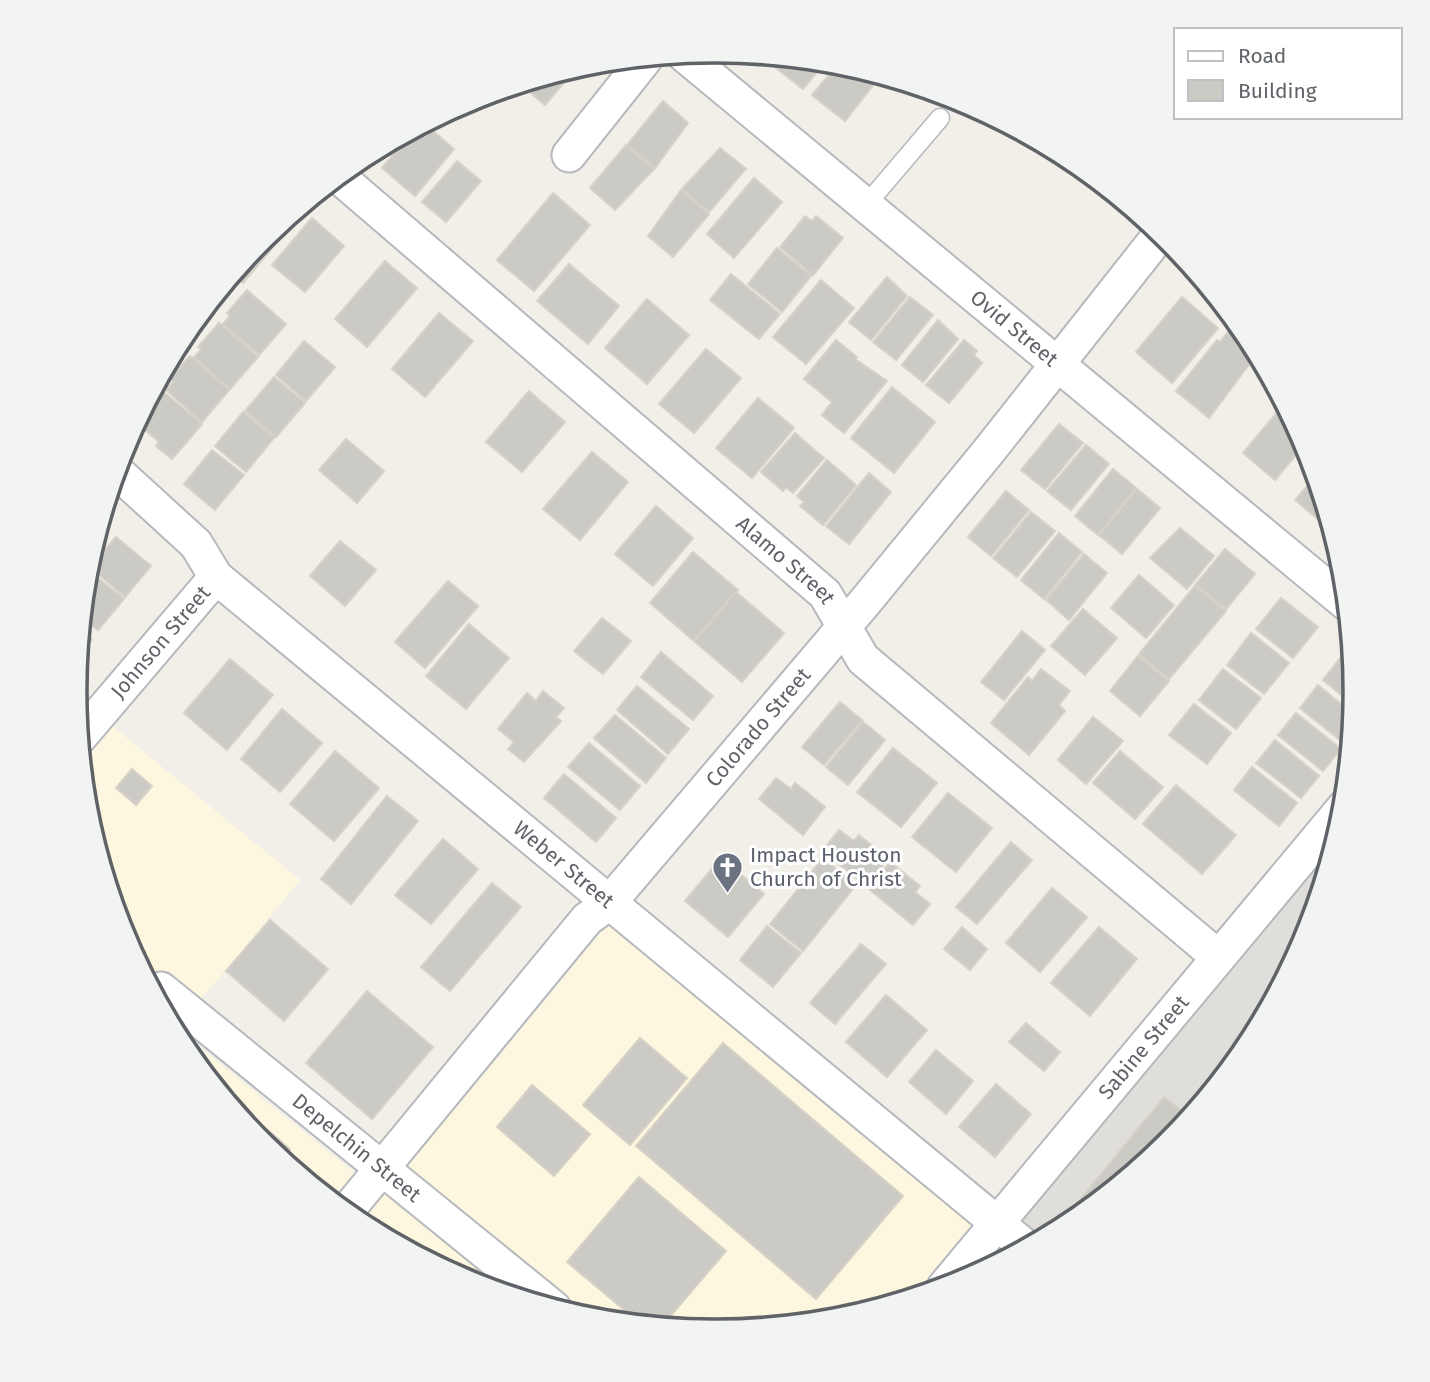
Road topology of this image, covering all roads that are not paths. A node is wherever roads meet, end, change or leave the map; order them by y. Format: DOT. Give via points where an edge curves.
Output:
graph roads {
  1 [pos="695,63"];
  2 [pos="638,67"];
  3 [pos="940,118"];
  4 [pos="569,155"];
  5 [pos="346,183"];
  6 [pos="866,205"];
  7 [pos="1154,242"];
  8 [pos="1057,364"];
  9 [pos="124,478"];
  10 [pos="216,577"];
  11 [pos="1336,595"];
  12 [pos="845,625"];
  13 [pos="88,728"];
  14 [pos="1328,825"];
  15 [pos="609,903"];
  16 [pos="1217,956"];
  17 [pos="164,993"];
  18 [pos="382,1168"];
  19 [pos="353,1204"];
  20 [pos="997,1223"];
  21 [pos="1018,1241"];
  22 [pos="959,1269"];
  23 [pos="535,1293"];
  1 -- 6 [label="street, Ovid Street"];
  2 -- 4 [label="street"];
  3 -- 6 [label="lane"];
  5 -- 12 [label="street, Alamo Street" via="825,594"];
  6 -- 8 [label="street, Ovid Street"];
  7 -- 8 [label="street, Colorado Street"];
  8 -- 11 [label="street, Ovid Street"];
  8 -- 12 [label="street, Colorado Street"];
  9 -- 10 [label="street, Weber Street" via="196,544"];
  10 -- 13 [label="street, Johnson Street"];
  10 -- 15 [label="street, Weber Street"];
  12 -- 15 [label="street, Colorado Street"];
  12 -- 16 [label="street, Alamo Street" via="863,659"];
  14 -- 16 [label="street, Sabine Street"];
  15 -- 18 [label="street, Colorado Street" via="587,919"];
  15 -- 20 [label="street, Weber Street"];
  16 -- 20 [label="street, Sabine Street"];
  17 -- 18 [label="street, Depelchin Street"];
  18 -- 19 [label="street, Colorado Street"];
  18 -- 23 [label="street, Depelchin Street"];
  20 -- 21 [label="street, Weber Street"];
  20 -- 22 [label="street, Sabine Street"];
}
